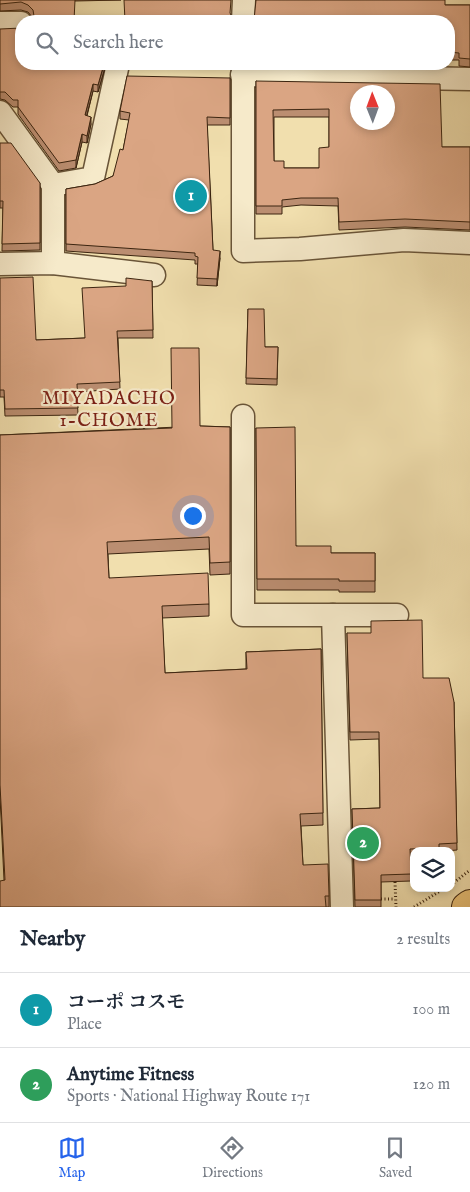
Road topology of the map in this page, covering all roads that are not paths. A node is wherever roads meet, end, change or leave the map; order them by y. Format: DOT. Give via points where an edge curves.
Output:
graph roads {
  1 [pos="244,0"];
  2 [pos="243,15"];
  3 [pos="0,23"];
  4 [pos="15,23"];
  5 [pos="117,70"];
  6 [pos="242,70"];
  7 [pos="470,80"];
  8 [pos="0,112"];
  9 [pos="53,184"];
  10 [pos="470,243"];
  11 [pos="53,263"];
  12 [pos="0,264"];
  13 [pos="154,276"];
  14 [pos="243,416"];
  15 [pos="333,615"];
  16 [pos="397,615"];
  17 [pos="470,904"];
  18 [pos="342,907"];
  19 [pos="466,907"];
  1 -- 2 [label="street"];
  3 -- 4 [label="street"];
  5 -- 9 [label="street" via="93,178"];
  6 -- 7 [label="street"];
  6 -- 10 [label="street" via="244,251 404,240"];
  8 -- 9 [label="street"];
  9 -- 11 [label="street"];
  11 -- 12 [label="street"];
  11 -- 13 [label="street"];
  14 -- 15 [label="street" via="243,615"];
  15 -- 16 [label="street"];
  15 -- 18 [label="street"];
  17 -- 19 [label="highway"];
}
